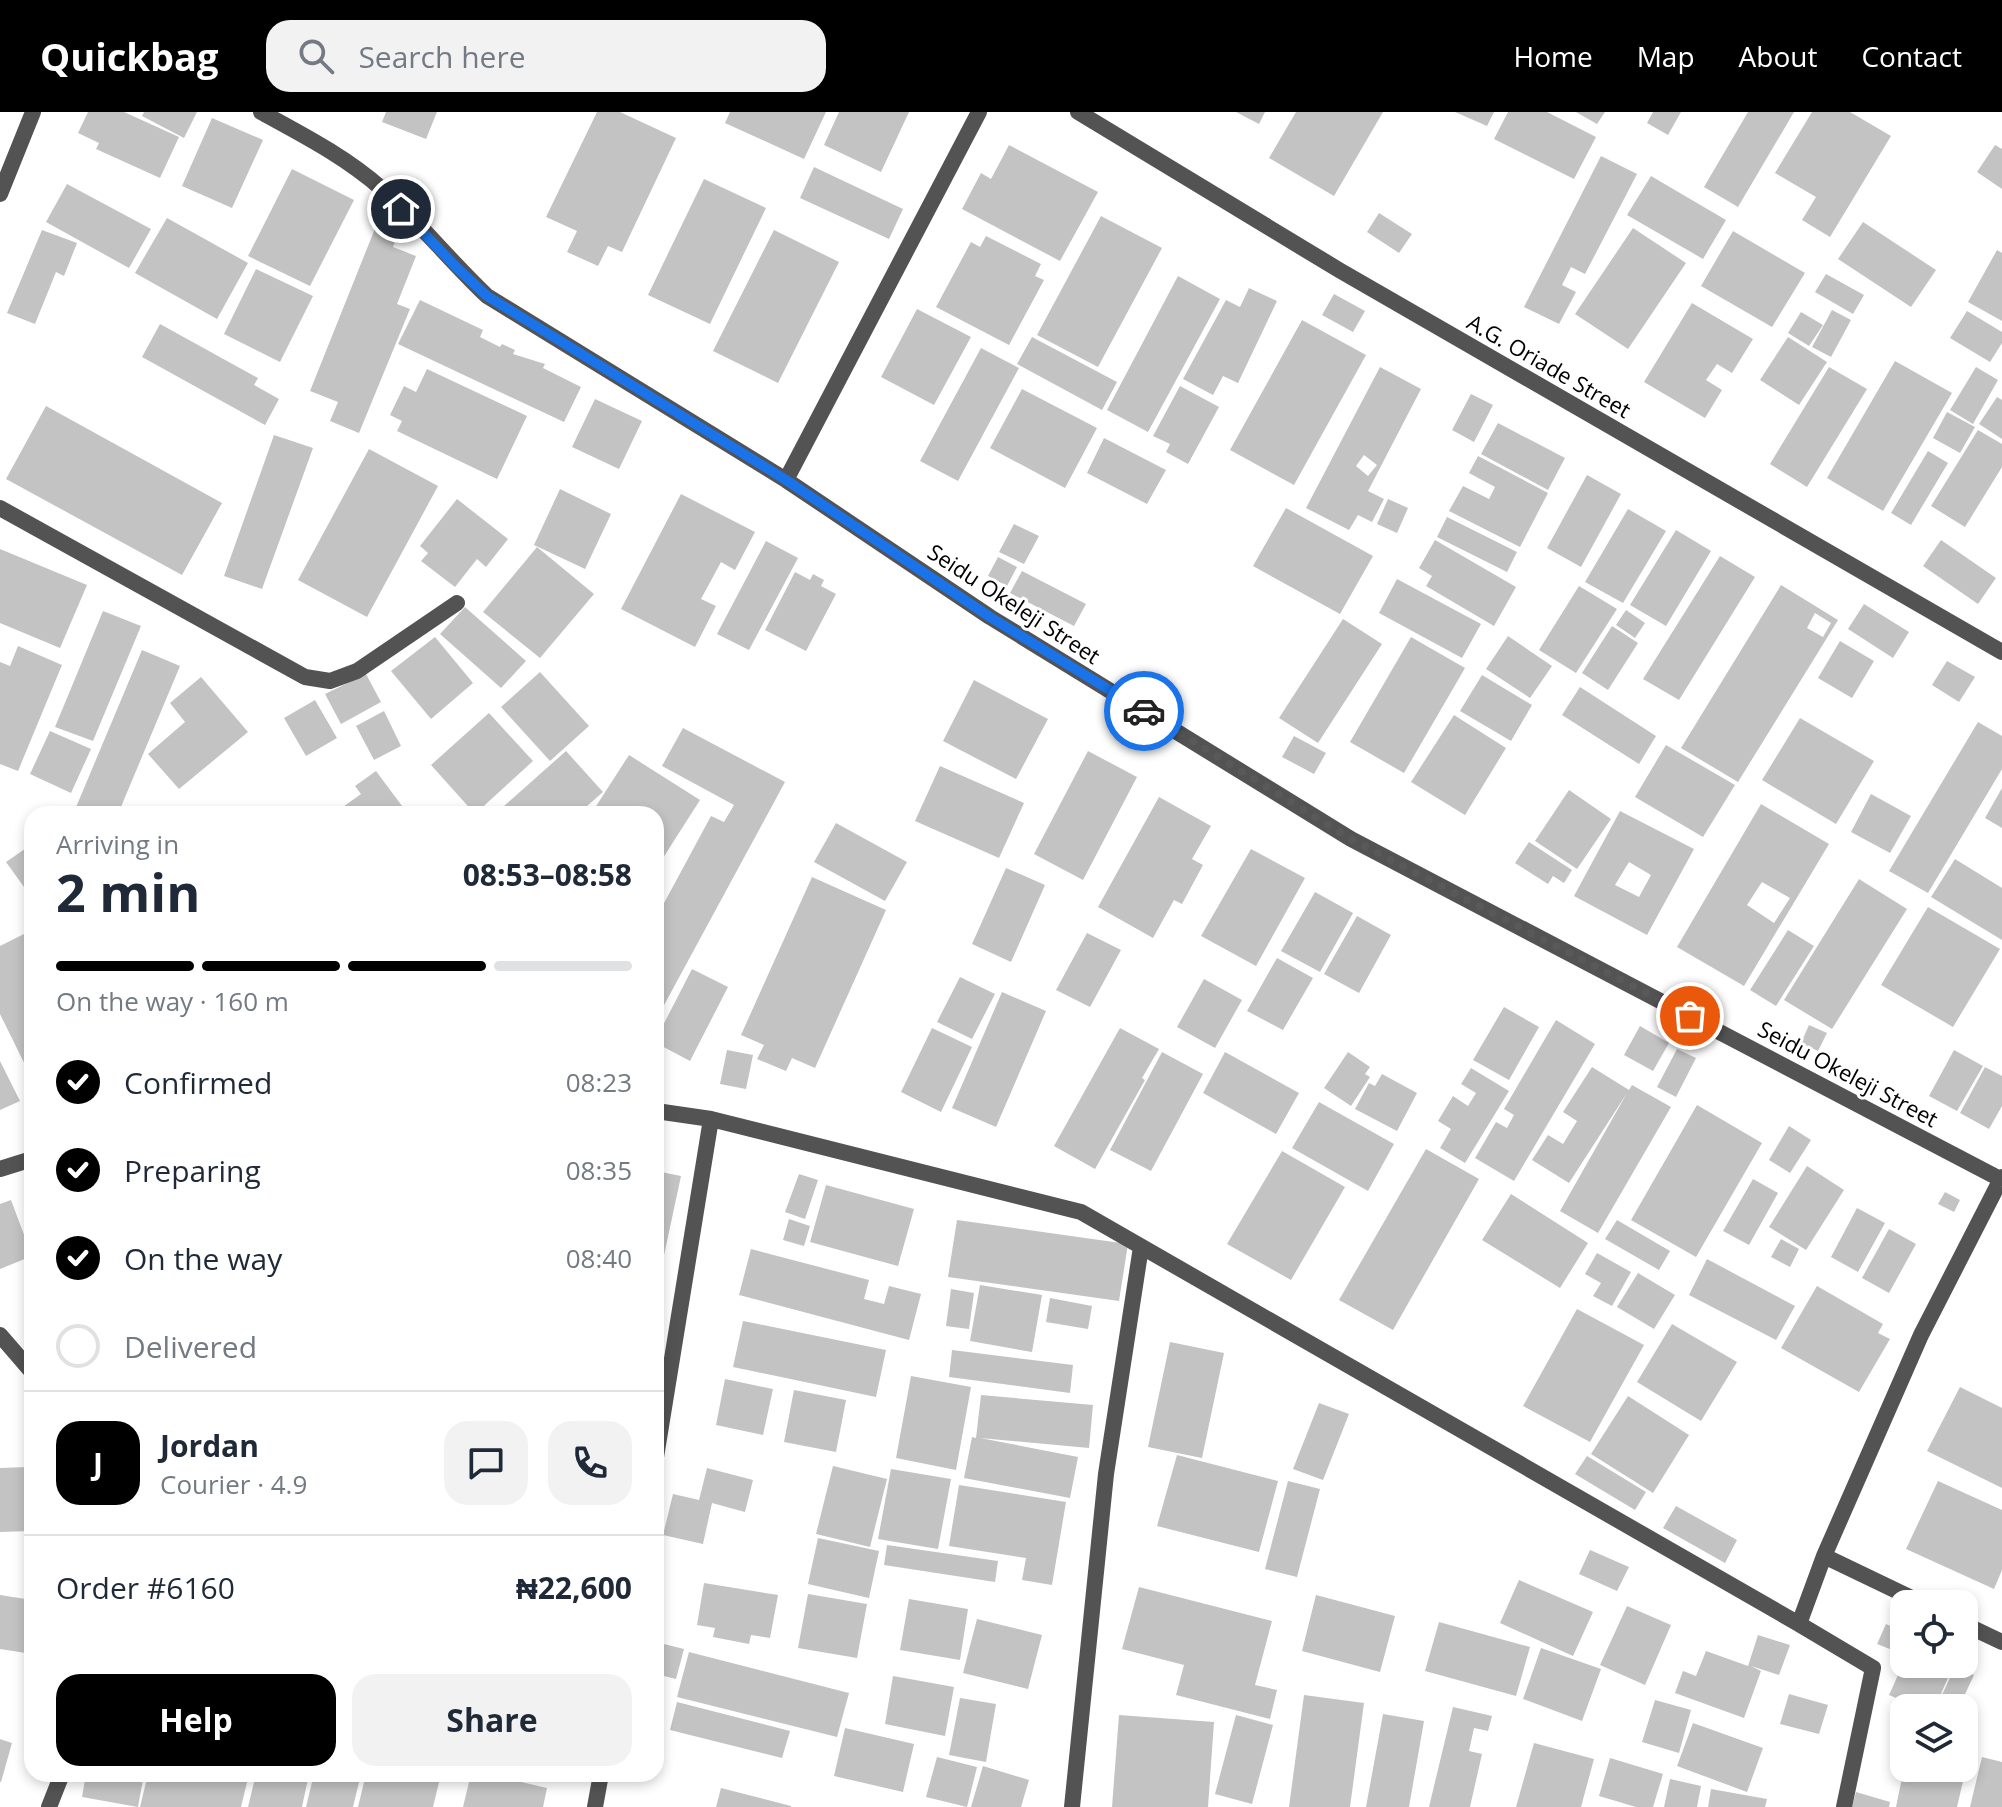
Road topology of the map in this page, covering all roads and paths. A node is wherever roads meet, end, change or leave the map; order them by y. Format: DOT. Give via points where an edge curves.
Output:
graph roads {
  1 [pos="33,112"];
  2 [pos="261,112"];
  3 [pos="979,112"];
  4 [pos="1078,112"];
  5 [pos="0,194"];
  6 [pos="786,480"];
  7 [pos="0,508"];
  8 [pos="457,603"];
  9 [pos="2002,652"];
  10 [pos="664,1112"];
  11 [pos="711,1119"];
  12 [pos="24,1162"];
  13 [pos="0,1169"];
  14 [pos="2001,1178"];
  15 [pos="1141,1247"];
  16 [pos="0,1335"];
  17 [pos="24,1363"];
  18 [pos="664,1408"];
  19 [pos="1824,1556"];
  20 [pos="1895,1590"];
  21 [pos="1799,1624"];
  22 [pos="1978,1631"];
  23 [pos="2002,1642"];
  24 [pos="59,1782"];
  25 [pos="600,1782"];
  26 [pos="49,1807"];
  27 [pos="595,1807"];
  28 [pos="1072,1807"];
  29 [pos="1844,1807"];
  1 -- 5 [label="street"];
  2 -- 6 [label="street, Seidu Okeleji Street" via="336,154 382,189 487,296"];
  3 -- 6 [label="street"];
  4 -- 9 [label="street, A.G. Oriade Street" via="1339,270"];
  6 -- 14 [label="street, Seidu Okeleji Street" via="1003,625 1351,839"];
  7 -- 8 [label="street" via="305,677 330,681 357,671"];
  10 -- 11 [label="street"];
  11 -- 15 [label="street" via="1081,1212"];
  11 -- 18 [label="street"];
  12 -- 13 [label="street"];
  14 -- 19 [label="street" via="1921,1335"];
  15 -- 21 [label="street"];
  15 -- 28 [label="street" via="1106,1474"];
  16 -- 17 [label="street"];
  19 -- 20 [label="street"];
  19 -- 21 [label="street"];
  21 -- 29 [label="street" via="1873,1668"];
  22 -- 23 [label="street"];
  24 -- 26 [label="street"];
  25 -- 27 [label="street"];
}
